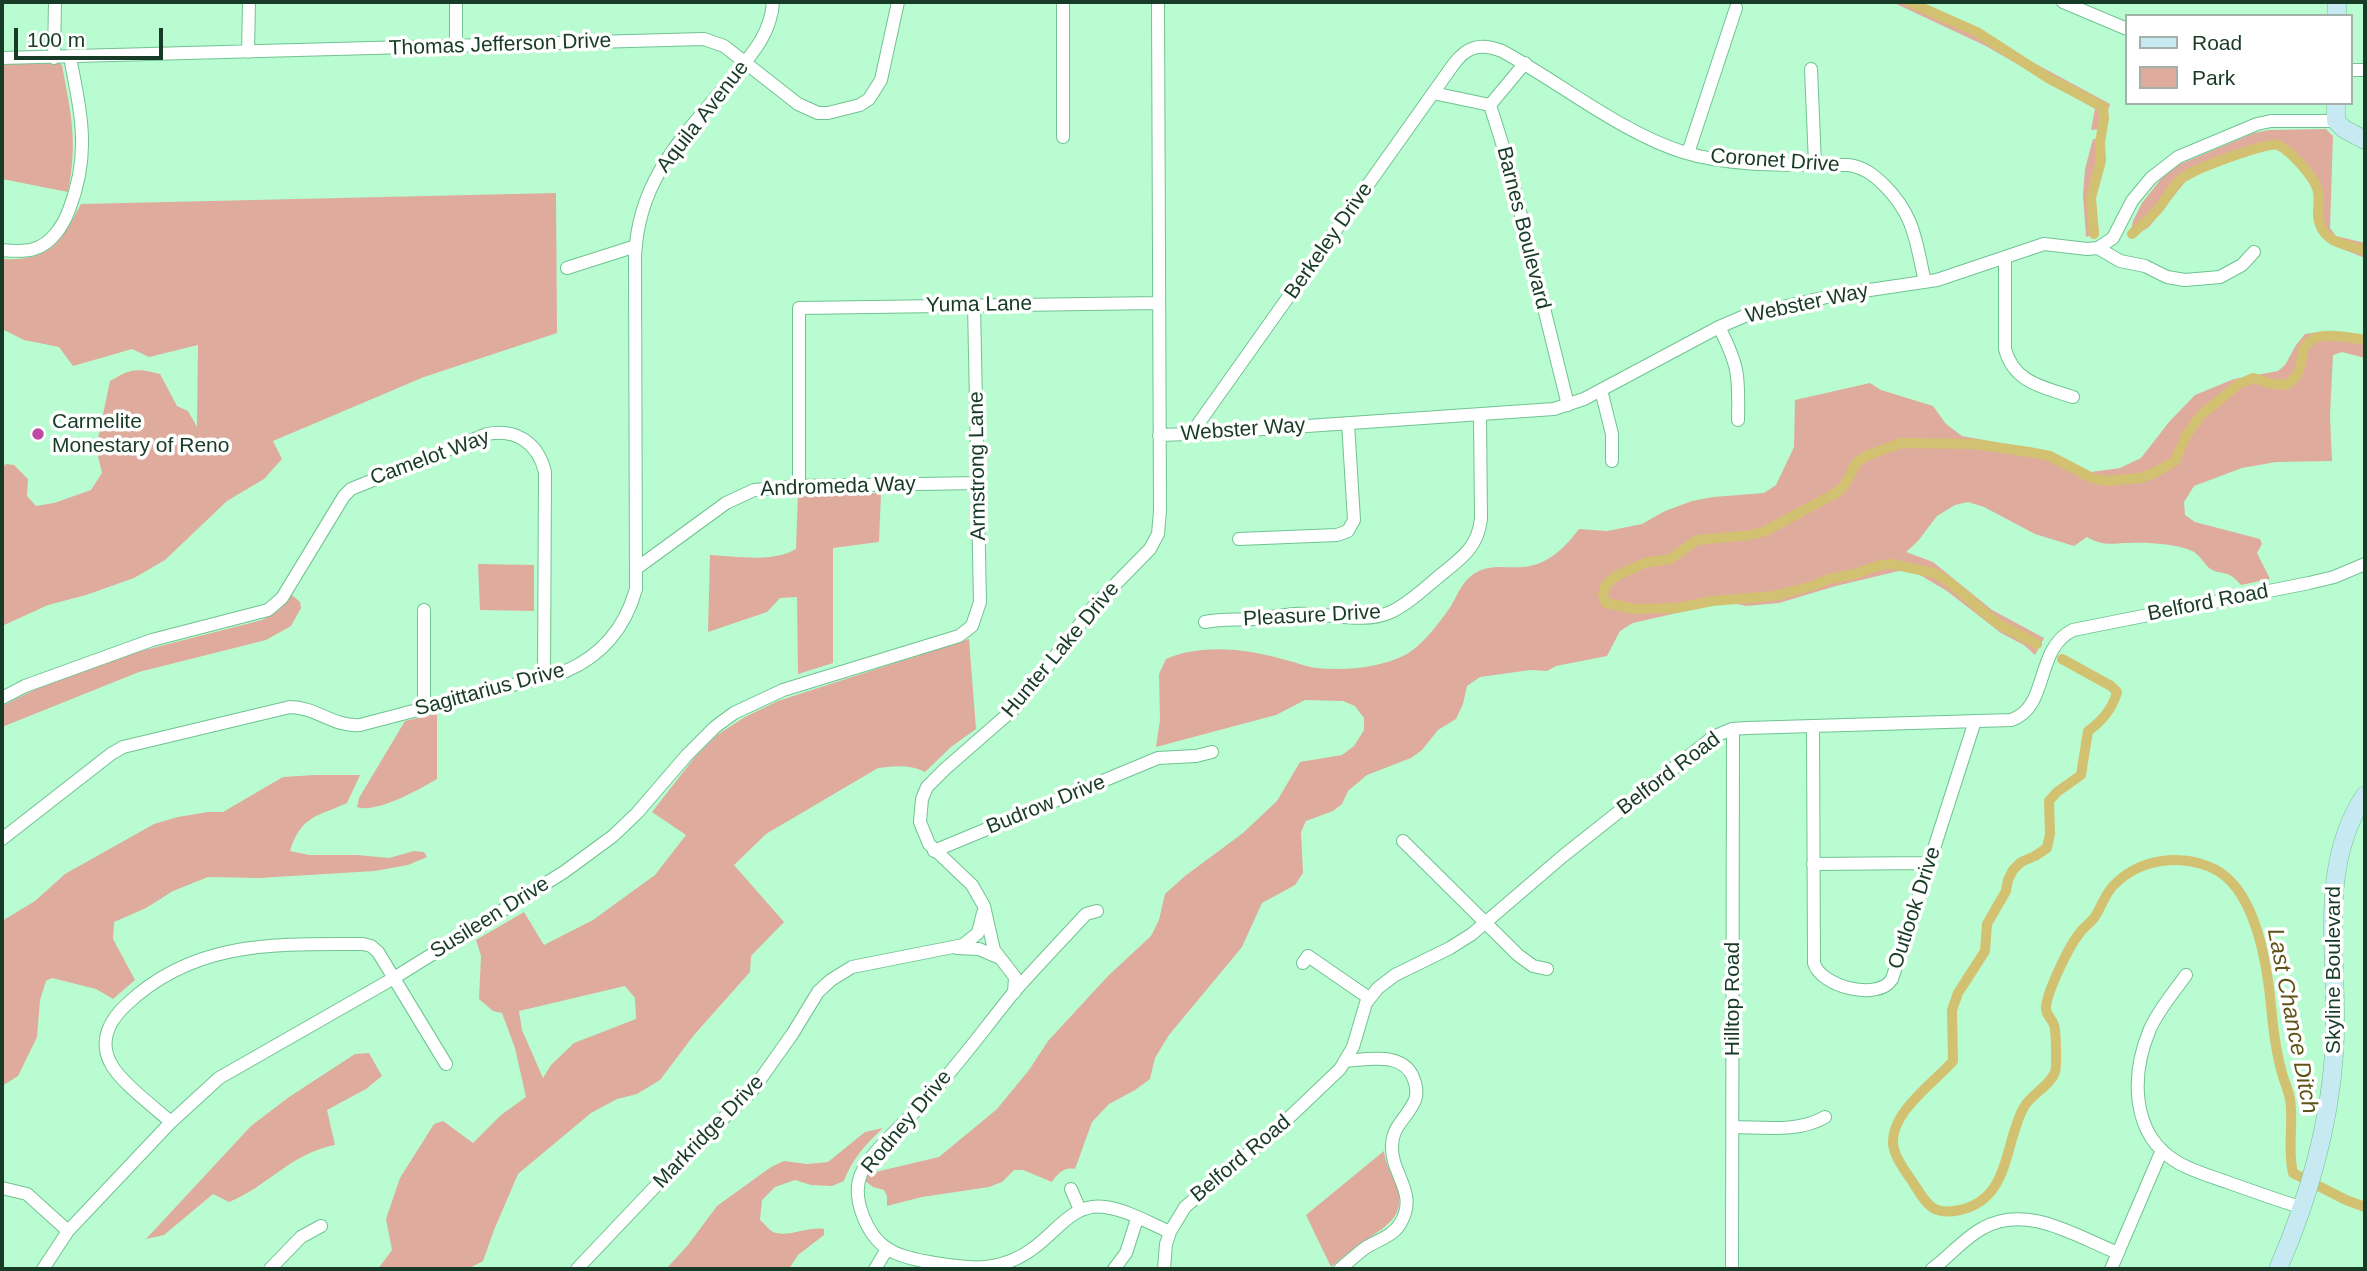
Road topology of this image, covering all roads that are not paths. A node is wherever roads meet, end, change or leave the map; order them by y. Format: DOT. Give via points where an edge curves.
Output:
graph roads {
  1 [pos="55,2"];
  2 [pos="249,2"];
  3 [pos="456,2"];
  4 [pos="773,2"];
  5 [pos="898,2"];
  6 [pos="1063,2"];
  7 [pos="1158,2"];
  8 [pos="2063,2"];
  9 [pos="1736,8"];
  10 [pos="2126,29"];
  11 [pos="456,46"];
  12 [pos="248,52"];
  13 [pos="70,57"];
  14 [pos="2,58"];
  15 [pos="54,58"];
  16 [pos="745,62"];
  17 [pos="1525,64"];
  18 [pos="1811,69"];
  19 [pos="1433,93"];
  20 [pos="1490,104"];
  21 [pos="2336,112"];
  22 [pos="1063,137"];
  23 [pos="2365,140"];
  24 [pos="1688,153"];
  25 [pos="1815,164"];
  26 [pos="636,246"];
  27 [pos="2098,248"];
  28 [pos="2,250"];
  29 [pos="2254,252"];
  30 [pos="2005,257"];
  31 [pos="567,268"];
  32 [pos="1925,282"];
  33 [pos="1158,303"];
  34 [pos="974,304"];
  35 [pos="1719,327"];
  36 [pos="1601,390"];
  37 [pos="2073,397"];
  38 [pos="1568,405"];
  39 [pos="1480,415"];
  40 [pos="1738,420"];
  41 [pos="1348,423"];
  42 [pos="1191,434"];
  43 [pos="1159,435"];
  44 [pos="1612,461"];
  45 [pos="979,483"];
  46 [pos="799,486"];
  47 [pos="1239,539"];
  48 [pos="2365,564"];
  49 [pos="637,568"];
  50 [pos="424,610"];
  51 [pos="1205,622"];
  52 [pos="972,626"];
  53 [pos="544,677"];
  54 [pos="2,698"];
  55 [pos="424,709"];
  56 [pos="1975,721"];
  57 [pos="1813,726"];
  58 [pos="1733,729"];
  59 [pos="1212,752"];
  60 [pos="2365,795"];
  61 [pos="2,839"];
  62 [pos="1403,841"];
  63 [pos="934,851"];
  64 [pos="1929,863"];
  65 [pos="1813,864"];
  66 [pos="984,906"];
  67 [pos="1097,911"];
  68 [pos="1485,923"];
  69 [pos="946,949"];
  70 [pos="1000,958"];
  71 [pos="1303,963"];
  72 [pos="1547,968"];
  73 [pos="2186,975"];
  74 [pos="394,978"];
  75 [pos="1014,993"];
  76 [pos="1369,998"];
  77 [pos="1346,1061"];
  78 [pos="446,1065"];
  79 [pos="1825,1118"];
  80 [pos="171,1122"];
  81 [pos="1732,1127"];
  82 [pos="2162,1150"];
  83 [pos="2,1188"];
  84 [pos="1071,1189"];
  85 [pos="2302,1208"];
  86 [pos="1080,1210"];
  87 [pos="1138,1219"];
  88 [pos="321,1226"];
  89 [pos="68,1231"];
  90 [pos="1170,1232"];
  91 [pos="887,1249"];
  92 [pos="2118,1253"];
  93 [pos="43,1269"];
  94 [pos="270,1269"];
  95 [pos="577,1269"];
  96 [pos="875,1269"];
  97 [pos="1114,1269"];
  98 [pos="1164,1269"];
  99 [pos="1340,1269"];
  100 [pos="1732,1269"];
  101 [pos="1932,1269"];
  102 [pos="2111,1269"];
  103 [pos="2278,1269"];
  1 -- 15 [label="street"];
  2 -- 12 [label="street"];
  3 -- 11 [label="street"];
  4 -- 16 [label="street, Aquila Avenue" via="769,28"];
  5 -- 16 [label="street, Thomas Jefferson Drive" via="881,80 869,99 851,109 807,110"];
  6 -- 22 [label="street"];
  7 -- 33 [label="street, Hunter Lake Drive"];
  8 -- 10 [label="street"];
  9 -- 24 [label="street"];
  11 -- 12 [label="street, Thomas Jefferson Drive"];
  11 -- 16 [label="street, Thomas Jefferson Drive" via="704,39 724,46"];
  12 -- 13 [label="street, Thomas Jefferson Drive"];
  13 -- 15 [label="street, Thomas Jefferson Drive"];
  13 -- 28 [label="street" via="83,141 83,166 71,205 46,243 34,249"];
  14 -- 15 [label="street, Thomas Jefferson Drive"];
  16 -- 26 [label="street, Aquila Avenue" via="660,168 644,204"];
  17 -- 19 [label="street, Coronet Drive" via="1493,47 1471,47"];
  17 -- 20 [label="street"];
  17 -- 24 [label="street, Coronet Drive" via="1640,134"];
  18 -- 25 [label="street"];
  19 -- 20 [label="street"];
  19 -- 42 [label="street, Berkeley Drive"];
  20 -- 38 [label="street, Barnes Boulevard"];
  21 -- 23 [label="street" via="2344,129"];
  21 -- 27 [label="street" via="2257,124 2178,158 2151,178 2132,201 2113,238"];
  24 -- 25 [label="street, Coronet Drive" via="1733,162"];
  25 -- 32 [label="street, Coronet Drive" via="1866,169 1898,199 1910,220"];
  26 -- 31 [label="street"];
  26 -- 49 [label="street, Sagittarius Drive"];
  27 -- 29 [label="street" via="2120,261 2185,281 2220,277"];
  27 -- 30 [label="street, Webster Way" via="2044,244"];
  30 -- 32 [label="street, Webster Way"];
  30 -- 37 [label="street" via="2008,359 2029,382"];
  32 -- 35 [label="street, Webster Way" via="1836,295 1747,315"];
  33 -- 34 [label="street, Yuma Lane"];
  33 -- 43 [label="street, Hunter Lake Drive"];
  34 -- 45 [label="street, Armstrong Lane"];
  34 -- 46 [label="street, Yuma Lane" via="799,308"];
  35 -- 36 [label="street, Webster Way"];
  35 -- 40 [label="street" via="1737,368"];
  36 -- 38 [label="street, Webster Way"];
  36 -- 44 [label="street" via="1612,434"];
  38 -- 39 [label="street, Webster Way"];
  39 -- 41 [label="street, Webster Way"];
  39 -- 51 [label="street, Pleasure Drive" via="1480,530 1474,546 1410,599 1391,612 1372,617 1296,614"];
  41 -- 42 [label="street, Webster Way"];
  41 -- 47 [label="street" via="1354,520 1348,531"];
  42 -- 43 [label="street, Webster Way"];
  43 -- 63 [label="street, Hunter Lake Drive" via="1160,525 1150,549 1094,606 1016,707 927,787 920,822"];
  45 -- 46 [label="street, Andromeda Way"];
  45 -- 52 [label="street, Armstrong Lane" via="980,602"];
  46 -- 49 [label="street, Andromeda Way" via="768,487 739,495"];
  48 -- 56 [label="street, Belford Road" via="2309,583 2073,630 2052,648 2028,709 2011,720"];
  49 -- 53 [label="street, Sagittarius Drive" via="631,604 616,634 579,665"];
  50 -- 55 [label="street"];
  52 -- 74 [label="street, Susileen Drive" via="959,636 783,690 734,713 687,755 613,836 537,891"];
  53 -- 54 [label="street, Camelot Way" via="545,472 532,445 516,435 497,432 351,489 282,598 268,610 152,639"];
  53 -- 55 [label="street, Sagittarius Drive"];
  55 -- 61 [label="street, Sagittarius Drive" via="350,726 311,709 290,706 123,747"];
  56 -- 57 [label="street, Belford Road"];
  56 -- 64 [label="street, Outlook Drive"];
  57 -- 58 [label="street, Belford Road"];
  57 -- 65 [label="street, Outlook Drive"];
  58 -- 68 [label="street, Belford Road" via="1702,745"];
  58 -- 81 [label="street, Hilltop Road"];
  59 -- 63 [label="street, Budrow Drive" via="1158,758"];
  60 -- 85 [label="street, Skyline Boulevard" via="2348,824 2335,875 2334,1054 2326,1116"];
  62 -- 68 [label="street"];
  63 -- 66 [label="street, Hunter Lake Drive" via="972,885"];
  64 -- 65 [label="street"];
  64 -- 65 [label="street, Outlook Drive" via="1892,979 1872,991 1828,981 1816,970"];
  66 -- 69 [label="street, Markridge Drive" via="978,933 963,945"];
  66 -- 70 [label="street, Hunter Lake Drive" via="993,950"];
  67 -- 75 [label="street, Rodney Drive" via="1086,915"];
  68 -- 72 [label="street" via="1526,962"];
  68 -- 76 [label="street, Belford Road" via="1450,948 1385,981"];
  69 -- 70 [label="street, Markridge Drive" via="968,947"];
  69 -- 95 [label="street, Markridge Drive" via="852,967 831,980 818,992 752,1091"];
  70 -- 75 [label="street, Hunter Lake Drive" via="1015,976"];
  71 -- 76 [label="street" via="1308,956"];
  73 -- 82 [label="street" via="2155,1019 2138,1072 2140,1115"];
  74 -- 78 [label="street"];
  74 -- 80 [label="street, Susileen Drive" via="230,1071"];
  74 -- 80 [label="street" via="378,952 363,944 260,945 213,955 170,972 118,1012 105,1042 115,1071"];
  75 -- 91 [label="street, Rodney Drive" via="861,1174 858,1194 863,1216"];
  76 -- 77 [label="street, Belford Road"];
  77 -- 90 [label="street, Belford Road" via="1276,1130 1191,1200"];
  77 -- 99 [label="street" via="1395,1060 1403,1064 1414,1078 1416,1096 1392,1137 1392,1157 1406,1188 1401,1222"];
  79 -- 81 [label="street" via="1795,1126"];
  80 -- 89 [label="street, Susileen Drive"];
  81 -- 100 [label="street, Hilltop Road"];
  82 -- 85 [label="street" via="2195,1171"];
  82 -- 92 [label="street"];
  83 -- 89 [label="street" via="27,1194"];
  84 -- 86 [label="street"];
  85 -- 103 [label="street, Skyline Boulevard"];
  86 -- 87 [label="street" via="1107,1207"];
  86 -- 91 [label="street" via="1034,1248 999,1264 948,1265"];
  87 -- 90 [label="street"];
  87 -- 97 [label="street" via="1126,1253"];
  88 -- 94 [label="street" via="301,1237"];
  89 -- 93 [label="street, Susileen Drive"];
  90 -- 98 [label="street, Belford Road"];
  91 -- 96 [label="street"];
  92 -- 101 [label="street" via="2042,1222 2011,1220 1981,1229"];
  92 -- 102 [label="street"];
}
